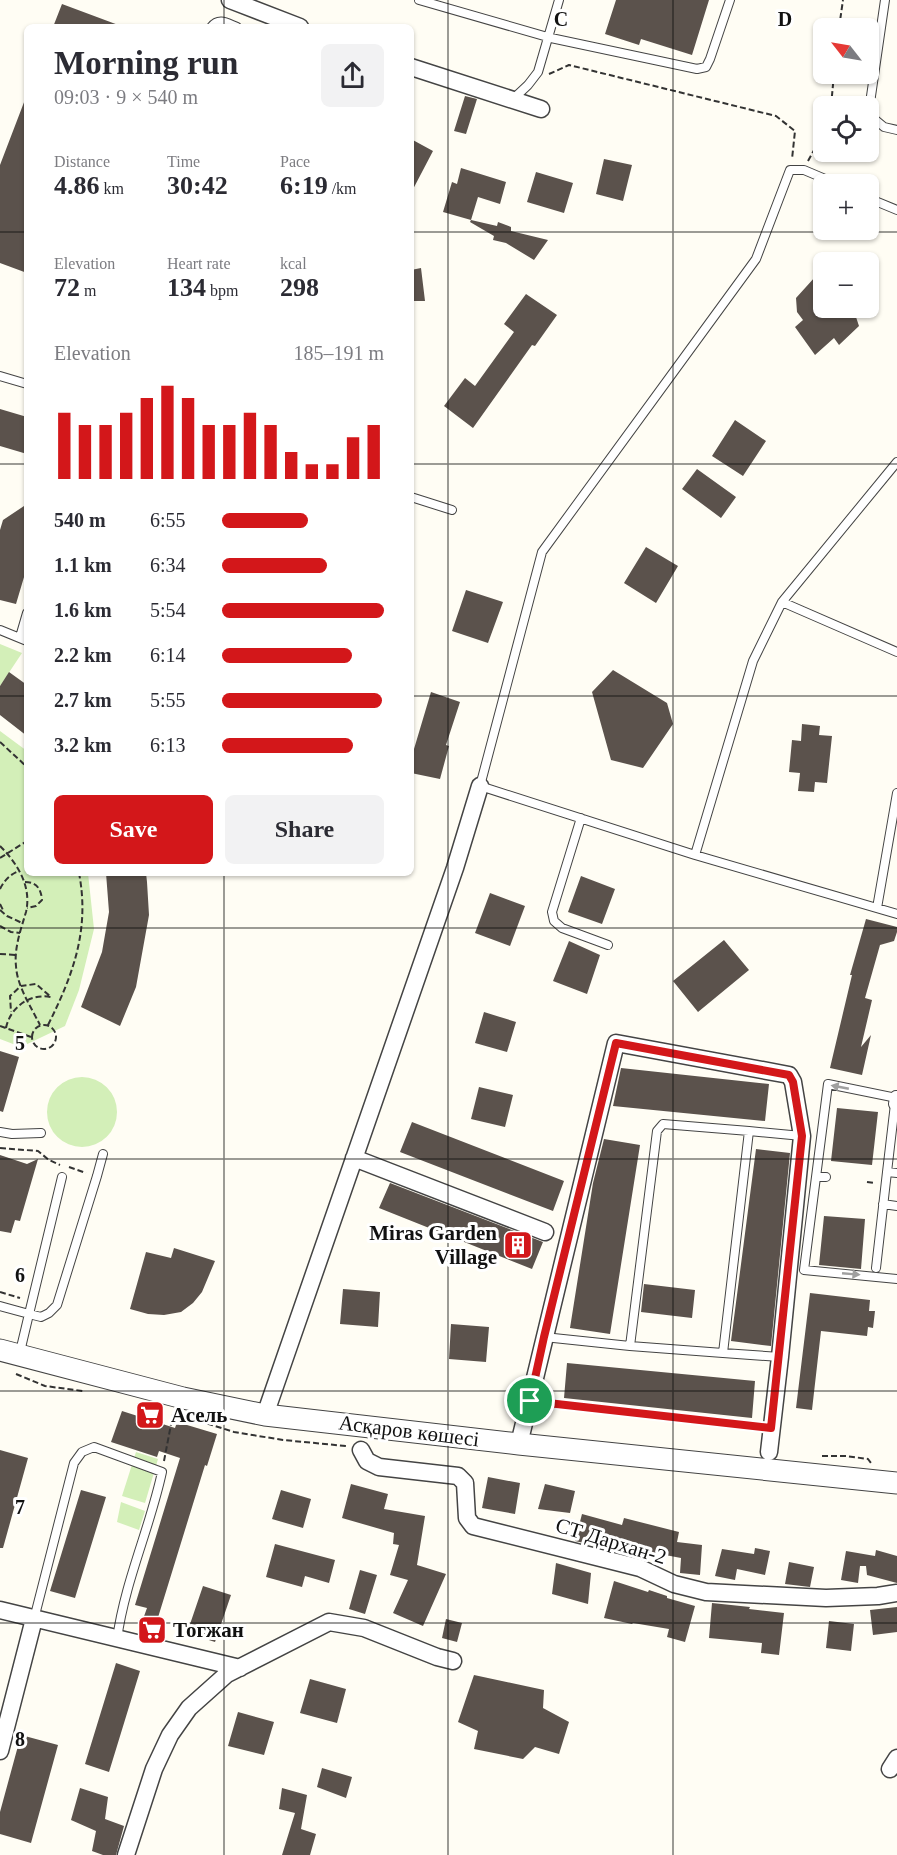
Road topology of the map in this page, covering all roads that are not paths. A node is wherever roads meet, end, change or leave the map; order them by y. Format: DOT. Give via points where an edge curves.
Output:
graph roads {
  1 [pos="230,0"];
  2 [pos="419,0"];
  3 [pos="559,0"];
  4 [pos="730,0"];
  5 [pos="885,0"];
  6 [pos="439,3"];
  7 [pos="214,24"];
  8 [pos="230,24"];
  9 [pos="292,24"];
  10 [pos="547,37"];
  11 [pos="414,68"];
  12 [pos="512,100"];
  13 [pos="541,109"];
  14 [pos="897,130"];
  15 [pos="813,174"];
  16 [pos="879,203"];
  17 [pos="897,210"];
  18 [pos="0,376"];
  19 [pos="24,383"];
  20 [pos="897,462"];
  21 [pos="414,498"];
  22 [pos="452,510"];
  23 [pos="782,602"];
  24 [pos="0,630"];
  25 [pos="23,639"];
  26 [pos="897,652"];
  27 [pos="480,786"];
  28 [pos="897,794"];
  29 [pos="581,818"];
  30 [pos="695,855"];
  31 [pos="877,908"];
  32 [pos="897,914"];
  33 [pos="608,945"];
  34 [pos="896,1100"];
  35 [pos="749,1131"];
  36 [pos="0,1132"];
  37 [pos="41,1133"];
  38 [pos="802,1136"];
  39 [pos="103,1154"];
  40 [pos="354,1158"];
  41 [pos="887,1172"];
  42 [pos="897,1173"];
  43 [pos="62,1177"];
  44 [pos="883,1204"];
  45 [pos="897,1206"];
  46 [pos="545,1232"];
  47 [pos="876,1268"];
  48 [pos="897,1279"];
  49 [pos="0,1306"];
  50 [pos="29,1314"];
  51 [pos="544,1337"];
  52 [pos="630,1346"];
  53 [pos="10,1353"];
  54 [pos="723,1353"];
  55 [pos="780,1356"];
  56 [pos="530,1401"];
  57 [pos="265,1415"];
  58 [pos="771,1428"];
  59 [pos="519,1444"];
  60 [pos="361,1450"];
  61 [pos="769,1452"];
  62 [pos="897,1483"];
  63 [pos="897,1593"];
  64 [pos="0,1610"];
  65 [pos="34,1619"];
  66 [pos="117,1639"];
  67 [pos="453,1660"];
  68 [pos="240,1668"];
  69 [pos="0,1751"];
  70 [pos="126,1855"];
  1 -- 9 [label="street"];
  2 -- 6 [label="lane"];
  3 -- 10 [label="lane"];
  4 -- 10 [label="lane" via="710,59 706,67 697,69"];
  5 -- 14 [label="lane" via="870,103 872,117 884,127"];
  6 -- 10 [label="lane"];
  7 -- 8 [label="lane"];
  10 -- 12 [label="lane" via="538,72"];
  11 -- 12 [label="street"];
  12 -- 13 [label="street"];
  15 -- 27 [label="lane" via="790,170 756,259 542,552"];
  16 -- 17 [label="lane"];
  18 -- 19 [label="lane"];
  20 -- 23 [label="lane"];
  21 -- 22 [label="lane"];
  23 -- 26 [label="lane"];
  23 -- 30 [label="lane" via="753,661"];
  24 -- 25 [label="lane"];
  27 -- 29 [label="lane"];
  27 -- 40 [label="street"];
  28 -- 31 [label="lane"];
  29 -- 30 [label="lane"];
  29 -- 33 [label="lane" via="552,912 554,921 562,928"];
  30 -- 31 [label="lane"];
  31 -- 32 [label="lane"];
  34 -- 41 [label="lane"];
  34 -- 48 [label="lane, one-way" via="828,1084 821,1177 804,1270"];
  35 -- 38 [label="lane"];
  35 -- 52 [label="lane" via="663,1124 657,1131"];
  35 -- 54 [label="lane"];
  36 -- 37 [label="lane"];
  38 -- 51 [label="street" via="789,1075 616,1043"];
  38 -- 55 [label="street"];
  39 -- 50 [label="lane" via="57,1305 41,1317"];
  40 -- 46 [label="street"];
  40 -- 57 [label="street"];
  41 -- 42 [label="lane"];
  41 -- 44 [label="lane"];
  43 -- 50 [label="lane"];
  44 -- 45 [label="lane"];
  44 -- 47 [label="lane"];
  49 -- 50 [label="lane"];
  50 -- 53 [label="lane"];
  51 -- 52 [label="lane"];
  51 -- 56 [label="street"];
  52 -- 54 [label="lane"];
  53 -- 57 [label="street, Асқаров көшесі"];
  54 -- 55 [label="lane"];
  55 -- 58 [label="street"];
  56 -- 58 [label="lane"];
  56 -- 59 [label="street"];
  57 -- 59 [label="street, Асқаров көшесі"];
  58 -- 61 [label="street"];
  59 -- 62 [label="street, Асқаров көшесі"];
  60 -- 63 [label="street, СТ Дархан-2" via="367,1461 379,1467 458,1476 465,1483 467,1518 473,1526 640,1568 674,1584 706,1592 826,1598"];
  64 -- 65 [label="street"];
  65 -- 66 [label="street"];
  65 -- 66 [label="lane" via="75,1463 82,1452 94,1447 162,1472 136,1556"];
  65 -- 69 [label="street"];
  66 -- 68 [label="street"];
  67 -- 68 [label="street" via="364,1628 329,1622"];
  68 -- 70 [label="street" via="227,1674 189,1708 170,1735 154,1769"];
}
